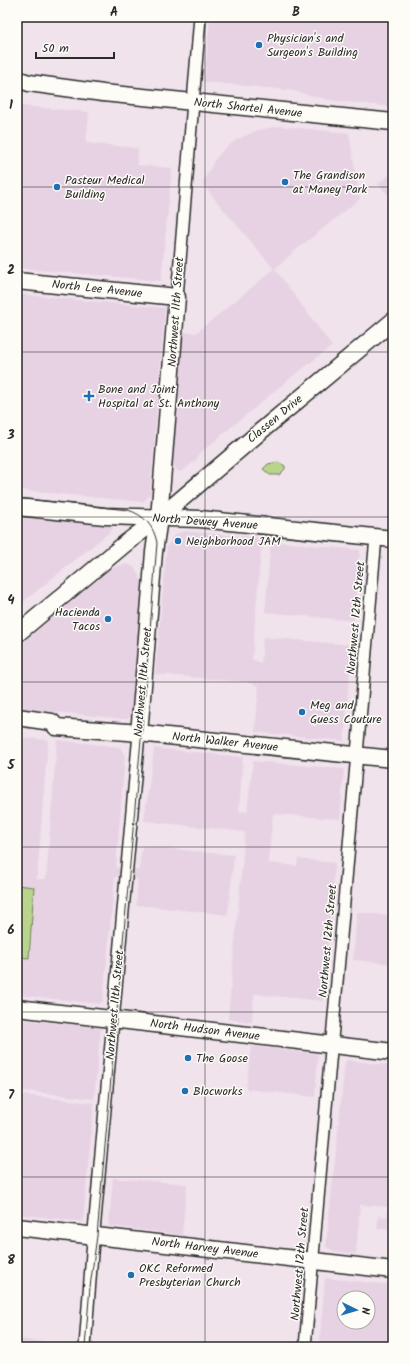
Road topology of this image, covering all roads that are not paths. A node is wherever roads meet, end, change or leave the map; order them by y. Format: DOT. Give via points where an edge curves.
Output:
graph roads {
  1 [pos="200,17"];
  2 [pos="17,79"];
  3 [pos="17,90"];
  4 [pos="103,93"];
  5 [pos="193,102"];
  6 [pos="393,122"];
  7 [pos="17,281"];
  8 [pos="177,297"];
  9 [pos="393,321"];
  10 [pos="17,507"];
  11 [pos="159,518"];
  12 [pos="376,537"];
  13 [pos="393,539"];
  14 [pos="17,622"];
  15 [pos="17,634"];
  16 [pos="17,716"];
  17 [pos="56,727"];
  18 [pos="17,728"];
  19 [pos="139,734"];
  20 [pos="358,755"];
  21 [pos="393,759"];
  22 [pos="17,1008"];
  23 [pos="114,1019"];
  24 [pos="332,1045"];
  25 [pos="393,1052"];
  26 [pos="17,1227"];
  27 [pos="94,1235"];
  28 [pos="313,1261"];
  29 [pos="393,1270"];
  30 [pos="85,1347"];
  31 [pos="305,1347"];
  1 -- 5 [label="street, Northwest 11th Street"];
  2 -- 4 [label="street, North Shartel Avenue" via="29,83"];
  3 -- 4 [label="street, North Shartel Avenue"];
  4 -- 5 [label="street, North Shartel Avenue"];
  5 -- 6 [label="street, North Shartel Avenue"];
  5 -- 8 [label="street, Northwest 11th Street"];
  7 -- 8 [label="street, North Lee Avenue"];
  8 -- 11 [label="street, Northwest 11th Street"];
  9 -- 11 [label="street, Classen Drive"];
  10 -- 11 [label="street, North Dewey Avenue" via="105,516"];
  11 -- 12 [label="street, North Dewey Avenue" via="200,519"];
  11 -- 14 [label="street, Classen Drive" via="120,536"];
  11 -- 15 [label="street, Classen Drive"];
  11 -- 19 [label="street, Northwest 11th Street"];
  12 -- 13 [label="street, North Dewey Avenue"];
  12 -- 20 [label="street, Northwest 12th Street"];
  16 -- 17 [label="street, North Walker Avenue" via="52,722"];
  17 -- 18 [label="street, North Walker Avenue" via="51,732"];
  17 -- 19 [label="street, North Walker Avenue"];
  19 -- 20 [label="street, North Walker Avenue"];
  19 -- 23 [label="street, Northwest 11th Street"];
  20 -- 21 [label="street, North Walker Avenue"];
  20 -- 24 [label="street, Northwest 12th Street"];
  22 -- 23 [label="street, North Hudson Avenue"];
  23 -- 24 [label="street, North Hudson Avenue"];
  23 -- 27 [label="street, Northwest 11th Street"];
  24 -- 25 [label="street, North Hudson Avenue"];
  24 -- 28 [label="street, Northwest 12th Street"];
  26 -- 27 [label="street, North Harvey Avenue"];
  27 -- 28 [label="street, North Harvey Avenue"];
  27 -- 30 [label="street, Northwest 11th Street"];
  28 -- 29 [label="street, North Harvey Avenue"];
  28 -- 31 [label="street, Northwest 12th Street"];
}
